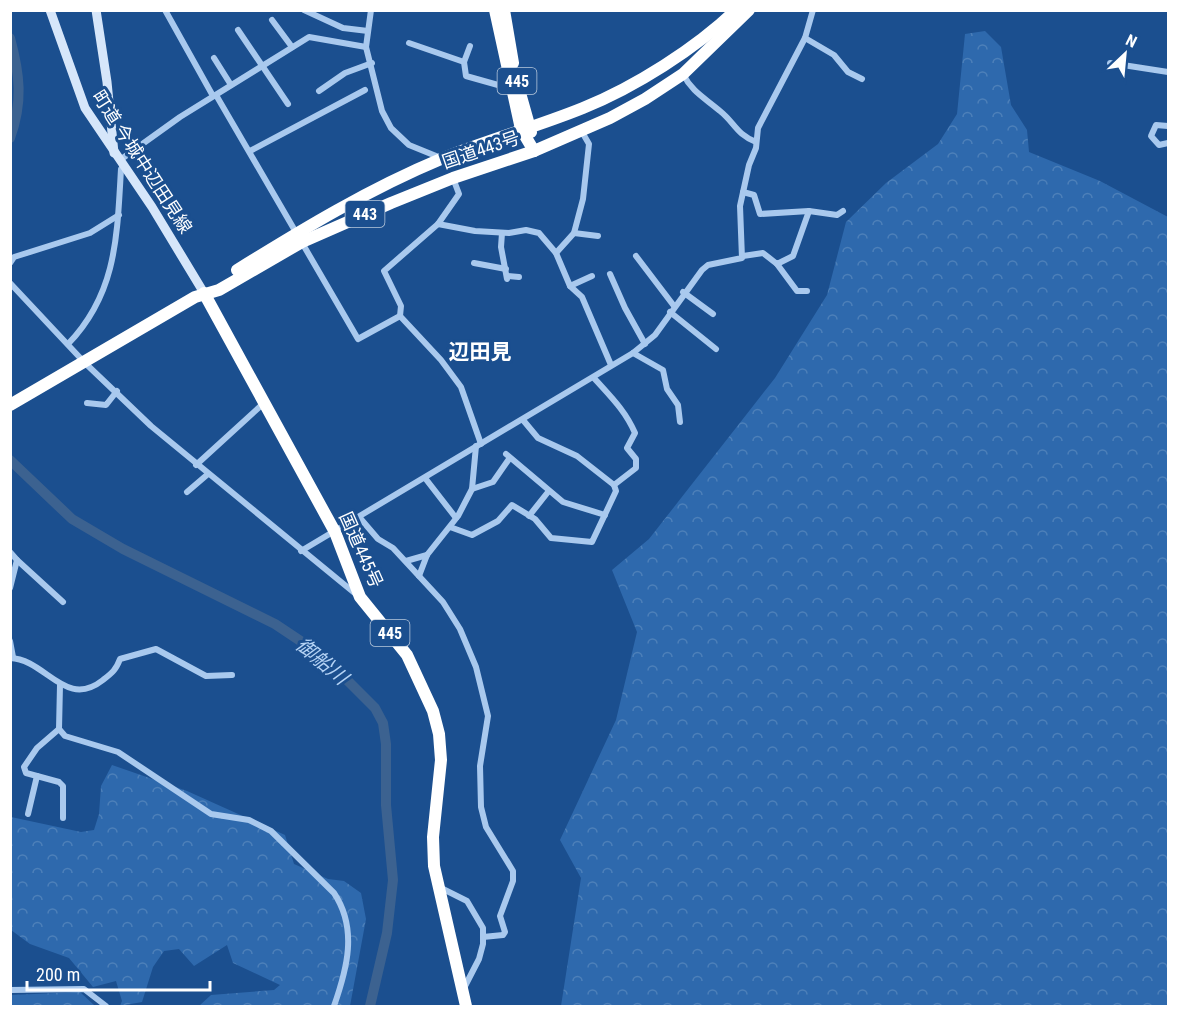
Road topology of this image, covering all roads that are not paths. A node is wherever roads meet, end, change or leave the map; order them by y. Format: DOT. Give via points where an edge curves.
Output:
graph roads {
  1 [pos="50,10"];
  2 [pos="96,10"];
  3 [pos="165,10"];
  4 [pos="304,10"];
  5 [pos="326,10"];
  6 [pos="371,10"];
  7 [pos="495,10"];
  8 [pos="504,10"];
  9 [pos="736,10"];
  10 [pos="749,10"];
  11 [pos="813,10"];
  12 [pos="324,19"];
  13 [pos="272,20"];
  14 [pos="238,30"];
  15 [pos="368,30"];
  16 [pos="805,38"];
  17 [pos="409,43"];
  18 [pos="470,46"];
  19 [pos="292,47"];
  20 [pos="366,47"];
  21 [pos="214,58"];
  22 [pos="672,59"];
  23 [pos="464,62"];
  24 [pos="372,63"];
  25 [pos="1110,63"];
  26 [pos="262,66"];
  27 [pos="1168,72"];
  28 [pos="683,74"];
  29 [pos="862,79"];
  30 [pos="510,83"];
  31 [pos="231,85"];
  32 [pos="365,90"];
  33 [pos="319,91"];
  34 [pos="214,96"];
  35 [pos="601,99"];
  36 [pos="288,104"];
  37 [pos="610,118"];
  38 [pos="1168,126"];
  39 [pos="526,127"];
  40 [pos="582,132"];
  41 [pos="756,142"];
  42 [pos="1168,143"];
  43 [pos="250,151"];
  44 [pos="534,152"];
  45 [pos="119,159"];
  46 [pos="442,159"];
  47 [pos="453,178"];
  48 [pos="743,192"];
  49 [pos="809,211"];
  50 [pos="843,211"];
  51 [pos="120,215"];
  52 [pos="438,224"];
  53 [pos="502,233"];
  54 [pos="574,233"];
  55 [pos="598,236"];
  56 [pos="300,237"];
  57 [pos="556,253"];
  58 [pos="636,256"];
  59 [pos="743,256"];
  60 [pos="10,263"];
  61 [pos="474,263"];
  62 [pos="777,264"];
  63 [pos="507,274"];
  64 [pos="610,274"];
  65 [pos="592,276"];
  66 [pos="519,277"];
  67 [pos="10,278"];
  68 [pos="10,283"];
  69 [pos="570,286"];
  70 [pos="17,289"];
  71 [pos="807,291"];
  72 [pos="683,292"];
  73 [pos="204,293"];
  74 [pos="672,309"];
  75 [pos="713,314"];
  76 [pos="400,316"];
  77 [pos="645,344"];
  78 [pos="68,345"];
  79 [pos="716,349"];
  80 [pos="633,353"];
  81 [pos="84,362"];
  82 [pos="611,365"];
  83 [pos="594,378"];
  84 [pos="117,391"];
  85 [pos="266,402"];
  86 [pos="87,403"];
  87 [pos="10,405"];
  88 [pos="523,420"];
  89 [pos="680,422"];
  90 [pos="479,445"];
  91 [pos="196,465"];
  92 [pos="208,474"];
  93 [pos="425,478"];
  94 [pos="614,484"];
  95 [pos="472,489"];
  96 [pos="187,492"];
  97 [pos="548,492"];
  98 [pos="605,515"];
  99 [pos="529,516"];
  100 [pos="360,518"];
  101 [pos="456,518"];
  102 [pos="450,527"];
  103 [pos="335,532"];
  104 [pos="301,551"];
  105 [pos="10,552"];
  106 [pos="427,555"];
  107 [pos="17,560"];
  108 [pos="406,561"];
  109 [pos="419,576"];
  110 [pos="12,580"];
  111 [pos="10,588"];
  112 [pos="360,597"];
  113 [pos="63,602"];
  114 [pos="10,641"];
  115 [pos="12,658"];
  116 [pos="232,675"];
  117 [pos="60,685"];
  118 [pos="59,729"];
  119 [pos="37,776"];
  120 [pos="28,814"];
  121 [pos="63,818"];
  122 [pos="439,888"];
  123 [pos="483,937"];
  124 [pos="10,990"];
  125 [pos="463,991"];
  126 [pos="106,1006"];
  127 [pos="334,1006"];
  128 [pos="466,1006"];
  1 -- 45 [label="street, 町道 今城中辺田見線" via="85,108"];
  2 -- 45 [label="street"];
  3 -- 34 [label="street"];
  4 -- 12 [label="street"];
  5 -- 12 [label="street"];
  6 -- 15 [label="street"];
  7 -- 30 [label="highway, 445"];
  8 -- 39 [label="highway, 445"];
  9 -- 22 [label="highway, 国道443号 / 443"];
  10 -- 28 [label="highway, 国道443号 / 443"];
  11 -- 16 [label="street"];
  12 -- 15 [label="street" via="343,28"];
  13 -- 19 [label="street"];
  14 -- 26 [label="street"];
  15 -- 20 [label="street"];
  16 -- 29 [label="street" via="834,55 848,72"];
  16 -- 41 [label="street" via="765,111"];
  17 -- 23 [label="street"];
  18 -- 23 [label="street"];
  19 -- 20 [label="street" via="314,36"];
  19 -- 26 [label="street"];
  20 -- 24 [label="street"];
  21 -- 31 [label="street"];
  22 -- 28 [label="highway"];
  22 -- 35 [label="highway, 国道443号 / 443"];
  23 -- 30 [label="street" via="466,76 498,85"];
  24 -- 33 [label="street"];
  24 -- 46 [label="street" via="376,95 392,128 409,145"];
  25 -- 27 [label="street"];
  26 -- 31 [label="street"];
  26 -- 36 [label="street"];
  28 -- 37 [label="highway, 国道443号 / 443"];
  28 -- 41 [label="street" via="697,94 723,113 739,134"];
  30 -- 39 [label="highway, 445"];
  31 -- 34 [label="street"];
  32 -- 43 [label="street"];
  34 -- 43 [label="street"];
  34 -- 45 [label="street"];
  35 -- 37 [label="highway"];
  35 -- 39 [label="highway, 国道443号 / 443"];
  37 -- 40 [label="highway, 国道443号 / 443"];
  38 -- 42 [label="street" via="1156,125 1151,136 1159,145"];
  39 -- 44 [label="highway, 445"];
  39 -- 46 [label="highway, 国道443号 / 443"];
  40 -- 44 [label="highway, 国道443号 / 443"];
  40 -- 54 [label="street" via="589,144 583,199"];
  41 -- 48 [label="street"];
  43 -- 56 [label="street"];
  44 -- 47 [label="highway, 国道443号 / 443"];
  45 -- 51 [label="street"];
  45 -- 73 [label="street, 町道 今城中辺田見線"];
  46 -- 47 [label="highway"];
  46 -- 56 [label="highway, 国道443号 / 443" via="372,189"];
  47 -- 52 [label="street" via="459,194"];
  47 -- 56 [label="highway, 国道443号 / 443"];
  48 -- 49 [label="street" via="754,195 760,214"];
  48 -- 59 [label="street"];
  49 -- 50 [label="street" via="834,215"];
  49 -- 62 [label="street" via="793,256"];
  51 -- 60 [label="street" via="101,228 14,257"];
  51 -- 78 [label="street" via="113,260 102,294"];
  52 -- 53 [label="street"];
  52 -- 76 [label="street" via="385,268 401,306"];
  53 -- 57 [label="street" via="539,233"];
  53 -- 63 [label="street"];
  54 -- 55 [label="street"];
  54 -- 57 [label="street"];
  56 -- 73 [label="highway, 国道443号 / 443"];
  56 -- 76 [label="street" via="358,339"];
  57 -- 69 [label="street"];
  58 -- 74 [label="street"];
  59 -- 62 [label="street" via="763,253"];
  59 -- 72 [label="street" via="708,266"];
  61 -- 63 [label="street"];
  62 -- 71 [label="street" via="797,291"];
  63 -- 66 [label="street"];
  64 -- 77 [label="street"];
  65 -- 69 [label="street"];
  67 -- 70 [label="street" via="20,287"];
  68 -- 70 [label="street"];
  69 -- 82 [label="street" via="582,297"];
  70 -- 78 [label="street"];
  72 -- 74 [label="street"];
  72 -- 75 [label="street"];
  73 -- 81 [label="highway, 国道443号 / 443"];
  73 -- 85 [label="highway, 国道445号 / 445"];
  74 -- 77 [label="street"];
  74 -- 79 [label="street"];
  76 -- 90 [label="street" via="461,387"];
  77 -- 80 [label="street"];
  78 -- 81 [label="street"];
  80 -- 82 [label="street"];
  80 -- 89 [label="street" via="663,370 667,389 678,405"];
  81 -- 84 [label="street"];
  81 -- 87 [label="highway, 国道443号 / 443"];
  82 -- 83 [label="street"];
  83 -- 88 [label="street"];
  83 -- 94 [label="street" via="622,408 635,433 627,448 636,459 636,468"];
  84 -- 86 [label="street" via="106,405"];
  84 -- 91 [label="street"];
  85 -- 91 [label="street"];
  85 -- 103 [label="highway, 国道445号 / 445"];
  88 -- 90 [label="street"];
  88 -- 94 [label="street" via="538,438 577,456"];
  90 -- 93 [label="street"];
  90 -- 95 [label="street"];
  91 -- 92 [label="street"];
  92 -- 96 [label="street"];
  92 -- 104 [label="street"];
  93 -- 100 [label="street"];
  93 -- 101 [label="street"];
  94 -- 98 [label="street" via="616,491"];
  95 -- 97 [label="street" via="493,482 508,457"];
  95 -- 101 [label="street"];
  97 -- 98 [label="street" via="570,505"];
  97 -- 99 [label="street"];
  98 -- 99 [label="street" via="590,543 551,538"];
  99 -- 102 [label="street" via="512,505 498,521 472,535"];
  100 -- 103 [label="street"];
  100 -- 108 [label="street" via="378,539"];
  101 -- 102 [label="street"];
  102 -- 106 [label="street"];
  103 -- 104 [label="street"];
  103 -- 112 [label="highway, 国道445号 / 445"];
  104 -- 112 [label="street"];
  105 -- 107 [label="street"];
  106 -- 108 [label="street"];
  106 -- 109 [label="street"];
  107 -- 110 [label="street"];
  107 -- 113 [label="street"];
  108 -- 109 [label="street"];
  109 -- 123 [label="street" via="443,602 460,630 486,700 481,807 486,827 513,871 513,881 500,916 503,935"];
  110 -- 111 [label="street"];
  112 -- 122 [label="highway, 国道445号 / 445" via="406,655 433,711 441,760 433,837"];
  114 -- 115 [label="street"];
  115 -- 117 [label="street" via="41,670"];
  116 -- 117 [label="street" via="206,676 156,649 120,659 114,673 93,689"];
  117 -- 118 [label="street"];
  118 -- 119 [label="street" via="44,739 24,767 26,773"];
  118 -- 127 [label="street" via="71,739 104,747 132,760 211,814 249,820 281,839 340,902 347,926 348,960"];
  119 -- 120 [label="street"];
  119 -- 121 [label="street" via="63,786"];
  122 -- 123 [label="street" via="467,901 483,928"];
  122 -- 125 [label="highway, 国道445号 / 445"];
  123 -- 125 [label="street" via="479,959"];
  124 -- 126 [label="street" via="84,989"];
  125 -- 128 [label="highway, 国道445号 / 445"];
}
